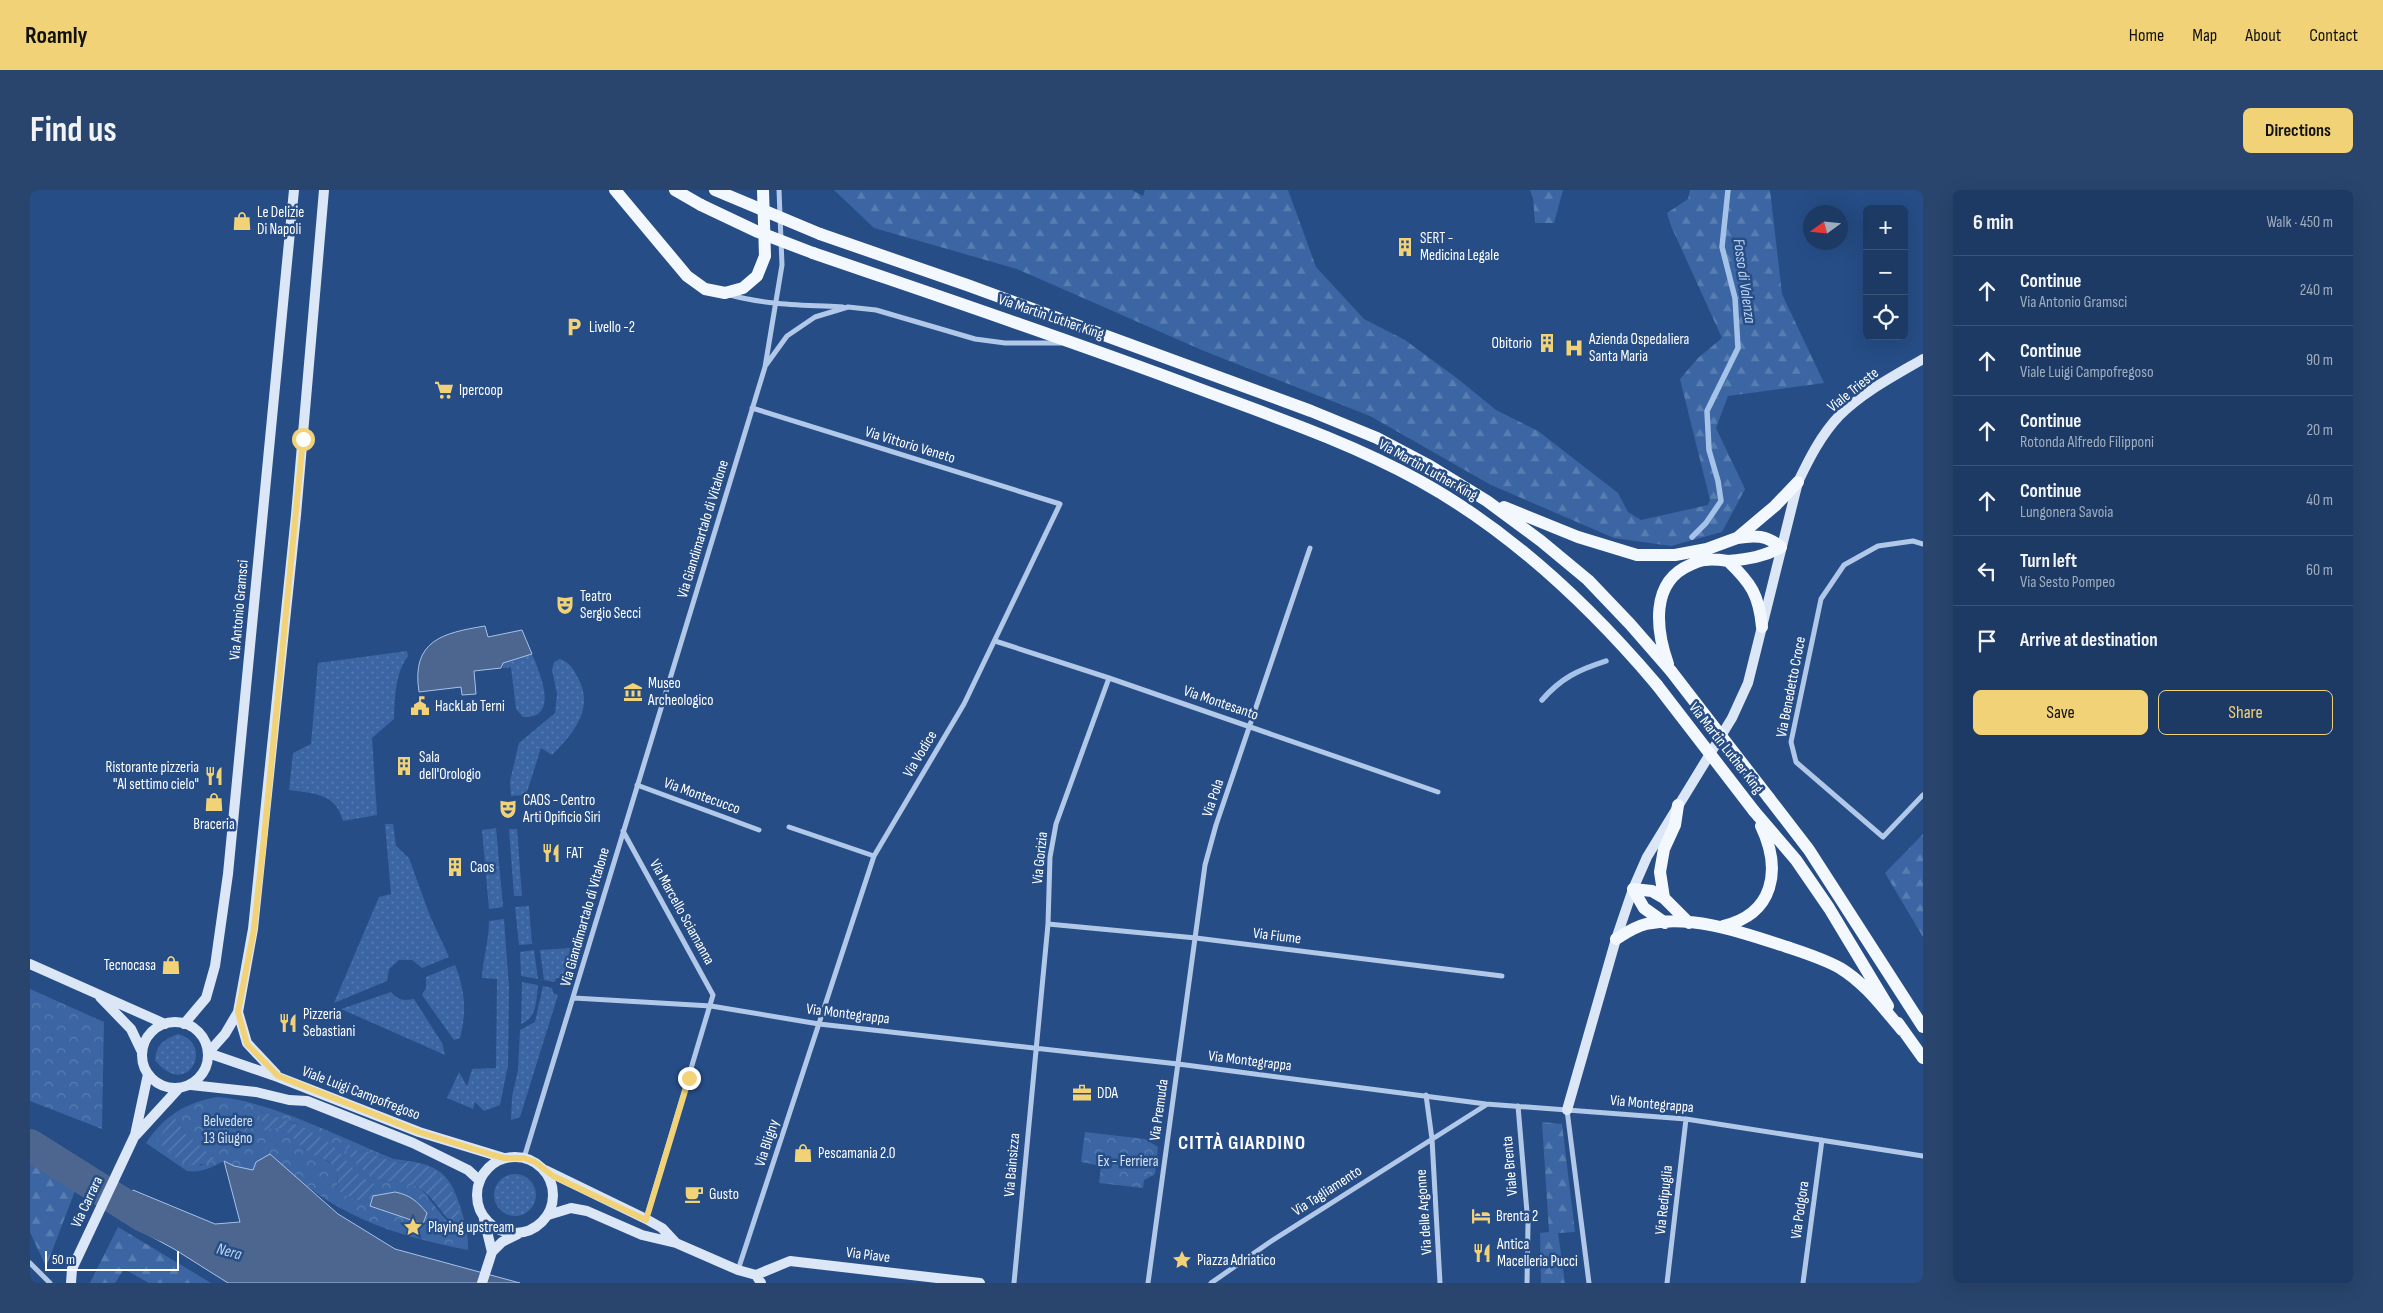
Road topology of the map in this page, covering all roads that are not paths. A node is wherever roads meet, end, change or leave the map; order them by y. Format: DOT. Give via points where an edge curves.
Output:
graph roads {
  1 [pos="294,190"];
  2 [pos="324,190"];
  3 [pos="615,190"];
  4 [pos="675,190"];
  5 [pos="715,190"];
  6 [pos="763,190"];
  7 [pos="779,190"];
  8 [pos="725,293"];
  9 [pos="776,303"];
  10 [pos="848,307"];
  11 [pos="1076,343"];
  12 [pos="1923,359"];
  13 [pos="764,367"];
  14 [pos="752,408"];
  15 [pos="1798,482"];
  16 [pos="1487,501"];
  17 [pos="1060,504"];
  18 [pos="1737,538"];
  19 [pos="1923,544"];
  20 [pos="1781,547"];
  21 [pos="1310,548"];
  22 [pos="1728,561"];
  23 [pos="1762,627"];
  24 [pos="995,641"];
  25 [pos="1671,671"];
  26 [pos="1109,678"];
  27 [pos="1251,727"];
  28 [pos="636,784"];
  29 [pos="1438,792"];
  30 [pos="1923,795"];
  31 [pos="1678,805"];
  32 [pos="1754,811"];
  33 [pos="789,827"];
  34 [pos="759,830"];
  35 [pos="623,831"];
  36 [pos="874,856"];
  37 [pos="1633,889"];
  38 [pos="1664,898"];
  39 [pos="1666,923"];
  40 [pos="1689,923"];
  41 [pos="1048,924"];
  42 [pos="1721,927"];
  43 [pos="1196,938"];
  44 [pos="1616,939"];
  45 [pos="30,964"];
  46 [pos="1502,976"];
  47 [pos="95,993"];
  48 [pos="574,998"];
  49 [pos="711,1006"];
  50 [pos="238,1012"];
  51 [pos="165,1024"];
  52 [pos="184,1024"];
  53 [pos="818,1024"];
  54 [pos="1923,1027"];
  55 [pos="1902,1030"];
  56 [pos="1035,1049"];
  57 [pos="142,1052"];
  58 [pos="208,1054"];
  59 [pos="1923,1058"];
  60 [pos="1178,1064"];
  61 [pos="148,1074"];
  62 [pos="278,1076"];
  63 [pos="191,1085"];
  64 [pos="179,1088"];
  65 [pos="1426,1095"];
  66 [pos="1486,1104"];
  67 [pos="1518,1106"];
  68 [pos="1567,1110"];
  69 [pos="1686,1119"];
  70 [pos="135,1135"];
  71 [pos="1432,1139"];
  72 [pos="1822,1140"];
  73 [pos="1923,1156"];
  74 [pos="504,1158"];
  75 [pos="524,1158"];
  76 [pos="544,1170"];
  77 [pos="480,1181"];
  78 [pos="482,1214"];
  79 [pos="548,1215"];
  80 [pos="646,1220"];
  81 [pos="519,1233"];
  82 [pos="676,1243"];
  83 [pos="491,1256"];
  84 [pos="30,1263"];
  85 [pos="738,1270"];
  86 [pos="759,1279"];
  87 [pos="50,1283"];
  88 [pos="71,1283"];
  89 [pos="482,1283"];
  90 [pos="980,1283"];
  91 [pos="1014,1283"];
  92 [pos="1148,1283"];
  93 [pos="1210,1283"];
  94 [pos="1440,1283"];
  95 [pos="1526,1283"];
  96 [pos="1589,1283"];
  97 [pos="1667,1283"];
  98 [pos="1803,1283"];
  1 -- 52 [label="street, Via Antonio Gramsci" via="228,874 215,966 206,998"];
  2 -- 50 [label="street" via="264,838 254,929"];
  3 -- 8 [label="main road" via="687,276 705,289"];
  4 -- 11 [label="main road, Via Martin Luther King, bridge" via="758,232 813,253"];
  5 -- 16 [label="main road, Via Martin Luther King, bridge" via="820,234 1311,411 1376,438"];
  6 -- 8 [label="main road" via="765,256 757,276 743,288"];
  7 -- 9 [label="street, Via Giandimartalo di Vitalone" via="782,264"];
  8 -- 9 [label="street, Via Giandimartalo di Vitalone"];
  9 -- 10 [label="street, Via Giandimartalo di Vitalone"];
  9 -- 13 [label="street, Via Giandimartalo di Vitalone"];
  10 -- 11 [label="street, Via Giandimartalo di Vitalone" via="876,310 976,339 1005,343"];
  10 -- 13 [label="street, Via Giandimartalo di Vitalone" via="814,317 787,336"];
  11 -- 32 [label="main road, Via Martin Luther King, bridge" via="1305,428 1420,481 1476,517 1530,557 1616,638 1657,685"];
  12 -- 15 [label="street, Viale Trieste" via="1876,386 1840,416 1813,451"];
  13 -- 14 [label="street, Via Giandimartalo di Vitalone"];
  14 -- 17 [label="street, Via Vittorio Veneto"];
  14 -- 28 [label="street, Via Giandimartalo di Vitalone"];
  15 -- 18 [label="main road"];
  15 -- 20 [label="street, Viale Trieste"];
  16 -- 18 [label="main road" via="1578,537 1636,555 1675,555 1707,549"];
  16 -- 25 [label="main road, Via Martin Luther King" via="1588,580"];
  17 -- 24 [label="street, Via Vodice"];
  18 -- 20 [label="main road" via="1756,535 1771,539"];
  19 -- 30 [label="street, Via Benedetto Croce" via="1913,541 1878,546 1839,571 1821,599 1791,742 1796,762 1883,837"];
  20 -- 22 [label="main road" via="1768,555"];
  20 -- 23 [label="street, Viale Trieste"];
  21 -- 27 [label="street, Via Pola"];
  22 -- 23 [label="main road" via="1756,593"];
  22 -- 25 [label="main road" via="1703,560 1679,569 1664,588 1658,612 1660,641"];
  23 -- 31 [label="street, Viale Trieste" via="1748,683 1732,718"];
  24 -- 26 [label="street, Via Montesanto"];
  24 -- 36 [label="street, Via Vodice" via="964,704"];
  25 -- 54 [label="main road, Via Martin Luther King, bridge" via="1809,850"];
  26 -- 27 [label="street, Via Montesanto"];
  26 -- 41 [label="street, Via Gorizia" via="1056,824 1050,857"];
  27 -- 29 [label="street, Via Montesanto"];
  27 -- 43 [label="street, Via Pola" via="1205,865"];
  28 -- 34 [label="street, Via Montecucco"];
  28 -- 35 [label="street, Via Giandimartalo di Vitalone"];
  31 -- 37 [label="street, Viale Trieste" via="1647,857"];
  31 -- 38 [label="main road" via="1660,872"];
  32 -- 42 [label="main road" via="1774,864 1769,892 1751,914 1735,924"];
  32 -- 55 [label="main road, Via Martin Luther King" via="1796,860 1829,908"];
  33 -- 36 [label="street"];
  35 -- 48 [label="street, Via Giandimartalo di Vitalone"];
  35 -- 49 [label="street, Via Marcello Sciamanna" via="713,995"];
  36 -- 53 [label="street, Via Vodice"];
  37 -- 38 [label="main road" via="1652,891"];
  37 -- 39 [label="main road" via="1644,908"];
  37 -- 44 [label="street, Viale Trieste"];
  38 -- 40 [label="main road"];
  39 -- 40 [label="main road"];
  39 -- 44 [label="main road" via="1633,928"];
  40 -- 42 [label="main road"];
  41 -- 43 [label="street, Via Fiume"];
  41 -- 56 [label="street, Via Gorizia"];
  42 -- 55 [label="main road" via="1840,968 1858,982"];
  43 -- 46 [label="street, Via Fiume"];
  43 -- 60 [label="street, Via Pola"];
  44 -- 68 [label="street, Viale Trieste"];
  45 -- 47 [label="street"];
  47 -- 51 [label="street"];
  47 -- 57 [label="street" via="131,1029"];
  48 -- 49 [label="street, Via Montegrappa"];
  48 -- 75 [label="street, Via Giandimartalo di Vitalone"];
  49 -- 53 [label="street, Via Montegrappa"];
  49 -- 80 [label="street"];
  50 -- 58 [label="street"];
  50 -- 62 [label="street" via="247,1044"];
  51 -- 52 [label="street"];
  51 -- 57 [label="street" via="153,1030"];
  52 -- 58 [label="street" via="201,1035"];
  53 -- 56 [label="street, Via Montegrappa"];
  53 -- 85 [label="street, Via Bligny"];
  55 -- 59 [label="main road, Via Martin Luther King"];
  56 -- 60 [label="street, Via Montegrappa"];
  56 -- 91 [label="street, Via Bainsizza"];
  57 -- 61 [label="street"];
  58 -- 62 [label="street, Viale Luigi Campofregoso"];
  58 -- 63 [label="street" via="202,1075"];
  60 -- 65 [label="street, Via Montegrappa"];
  60 -- 92 [label="street, Via Premuda"];
  61 -- 64 [label="street" via="164,1086"];
  61 -- 70 [label="street, Via Carrara"];
  62 -- 74 [label="street, Viale Luigi Campofregoso" via="419,1132"];
  63 -- 64 [label="street"];
  63 -- 77 [label="street, Viale Luigi Campofregoso" via="307,1100 413,1143 468,1170"];
  64 -- 70 [label="street, Via Carrara"];
  65 -- 66 [label="street, Via Montegrappa"];
  65 -- 71 [label="street"];
  66 -- 67 [label="street, Via Montegrappa"];
  66 -- 71 [label="street, Via Tagliamento"];
  67 -- 68 [label="street, Via Montegrappa"];
  67 -- 95 [label="street, Viale Brenta" via="1528,1224"];
  68 -- 69 [label="street, Via Montegrappa"];
  68 -- 96 [label="street"];
  69 -- 72 [label="street, Via Montegrappa"];
  69 -- 97 [label="street, Via Redipuglia"];
  70 -- 88 [label="street, Via Carrara" via="72,1269"];
  71 -- 93 [label="street, Via Tagliamento"];
  71 -- 94 [label="street, Via delle Argonne"];
  72 -- 73 [label="street, Via Montegrappa"];
  72 -- 98 [label="street, Via Podgora"];
  74 -- 75 [label="street"];
  74 -- 77 [label="street" via="485,1171"];
  75 -- 76 [label="street"];
  76 -- 79 [label="street" via="553,1192"];
  76 -- 80 [label="street"];
  77 -- 78 [label="street" via="477,1193"];
  78 -- 81 [label="street" via="498,1229"];
  78 -- 83 [label="street"];
  79 -- 81 [label="street" via="540,1224"];
  79 -- 82 [label="street" via="571,1208 642,1235"];
  80 -- 82 [label="street" via="662,1228"];
  81 -- 83 [label="street" via="502,1242"];
  82 -- 85 [label="street"];
  83 -- 89 [label="street"];
  84 -- 87 [label="street"];
  85 -- 86 [label="street"];
  86 -- 90 [label="street, Via Piave" via="790,1260"];
}
